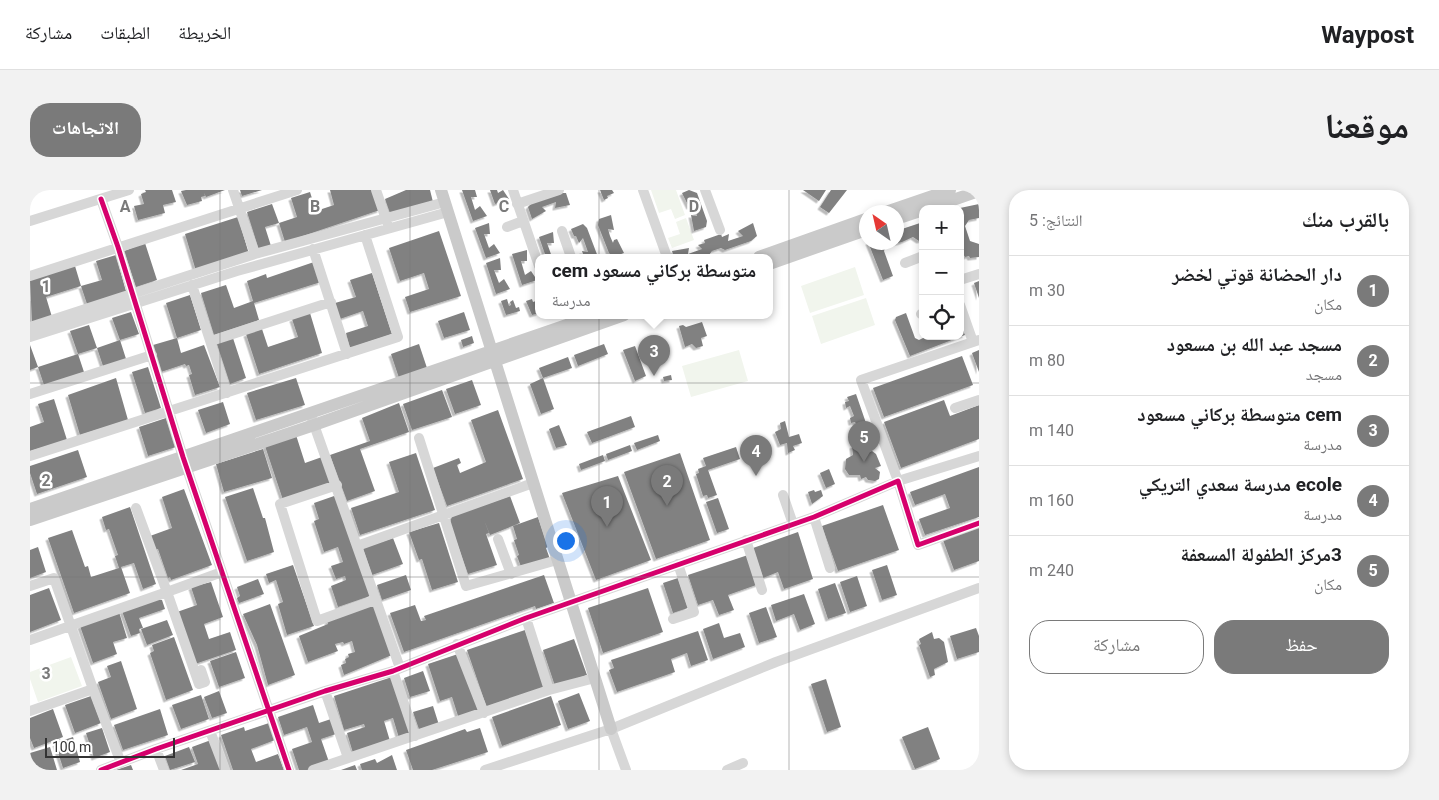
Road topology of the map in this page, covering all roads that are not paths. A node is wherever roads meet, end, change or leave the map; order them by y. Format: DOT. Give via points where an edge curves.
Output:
graph roads {
  1 [pos="129,190"];
  2 [pos="233,190"];
  3 [pos="297,190"];
  4 [pos="376,190"];
  5 [pos="512,190"];
  6 [pos="559,190"];
  7 [pos="643,190"];
  8 [pos="705,190"];
  9 [pos="944,191"];
  10 [pos="979,192"];
  11 [pos="101,199"];
  12 [pos="445,201"];
  13 [pos="517,204"];
  14 [pos="904,205"];
  15 [pos="939,205"];
  16 [pos="241,208"];
  17 [pos="919,212"];
  18 [pos="904,216"];
  19 [pos="385,217"];
  20 [pos="30,221"];
  21 [pos="523,221"];
  22 [pos="859,221"];
  23 [pos="507,227"];
  24 [pos="388,228"];
  25 [pos="720,230"];
  26 [pos="562,231"];
  27 [pos="859,232"];
  28 [pos="365,235"];
  29 [pos="118,247"];
  30 [pos="313,249"];
  31 [pos="255,254"];
  32 [pos="570,254"];
  33 [pos="666,254"];
  34 [pos="767,254"];
  35 [pos="535,255"];
  36 [pos="919,257"];
  37 [pos="905,262"];
  38 [pos="773,263"];
  39 [pos="979,274"];
  40 [pos="30,276"];
  41 [pos="964,279"];
  42 [pos="192,285"];
  43 [pos="134,299"];
  44 [pos="331,302"];
  45 [pos="964,314"];
  46 [pos="586,319"];
  47 [pos="611,319"];
  48 [pos="30,327"];
  49 [pos="30,337"];
  50 [pos="210,341"];
  51 [pos="976,341"];
  52 [pos="348,354"];
  53 [pos="152,355"];
  54 [pos="492,356"];
  55 [pos="227,393"];
  56 [pos="30,394"];
  57 [pos="979,400"];
  58 [pos="955,408"];
  59 [pos="170,411"];
  60 [pos="312,419"];
  61 [pos="419,438"];
  62 [pos="30,456"];
  63 [pos="979,456"];
  64 [pos="184,462"];
  65 [pos="898,481"];
  66 [pos="533,483"];
  67 [pos="337,485"];
  68 [pos="783,495"];
  69 [pos="136,508"];
  70 [pos="30,509"];
  71 [pos="443,515"];
  72 [pos="814,517"];
  73 [pos="30,520"];
  74 [pos="979,523"];
  75 [pos="793,524"];
  76 [pos="498,539"];
  77 [pos="746,540"];
  78 [pos="357,546"];
  79 [pos="557,560"];
  80 [pos="678,564"];
  81 [pos="830,568"];
  82 [pos="222,572"];
  83 [pos="511,574"];
  84 [pos="30,586"];
  85 [pos="979,588"];
  86 [pos="762,590"];
  87 [pos="167,592"];
  88 [pos="375,600"];
  89 [pos="570,603"];
  90 [pos="526,618"];
  91 [pos="673,619"];
  92 [pos="72,624"];
  93 [pos="30,640"];
  94 [pos="457,644"];
  95 [pos="201,670"];
  96 [pos="397,670"];
  97 [pos="595,678"];
  98 [pos="93,689"];
  99 [pos="549,690"];
  100 [pos="325,691"];
  101 [pos="30,710"];
  102 [pos="267,712"];
  103 [pos="484,713"];
  104 [pos="611,729"];
  105 [pos="210,730"];
  106 [pos="415,736"];
  107 [pos="156,749"];
  108 [pos="348,758"];
  109 [pos="121,763"];
  110 [pos="743,763"];
  111 [pos="101,770"];
  112 [pos="164,770"];
  113 [pos="225,770"];
  114 [pos="289,770"];
  115 [pos="313,770"];
  116 [pos="484,770"];
  117 [pos="626,770"];
  118 [pos="727,770"];
  1 -- 11 [label="street"];
  2 -- 16 [label="street"];
  3 -- 16 [label="street"];
  4 -- 19 [label="street"];
  5 -- 13 [label="street"];
  6 -- 13 [label="street"];
  7 -- 33 [label="street"];
  8 -- 25 [label="street"];
  9 -- 14 [label="main road"];
  10 -- 15 [label="main road"];
  11 -- 20 [label="street"];
  11 -- 29 [label="street"];
  12 -- 19 [label="street"];
  12 -- 24 [label="street"];
  12 -- 54 [label="main road"];
  13 -- 21 [label="street"];
  16 -- 29 [label="street"];
  16 -- 31 [label="street"];
  17 -- 18 [label="main road"];
  19 -- 24 [label="street"];
  19 -- 31 [label="street"];
  21 -- 23 [label="street"];
  21 -- 35 [label="street"];
  22 -- 34 [label="main road"];
  24 -- 28 [label="street"];
  26 -- 32 [label="street"];
  27 -- 38 [label="main road"];
  28 -- 30 [label="street"];
  28 -- 52 [label="street" via="398,337"];
  29 -- 40 [label="street"];
  29 -- 43 [label="street"];
  30 -- 42 [label="street"];
  30 -- 44 [label="street"];
  31 -- 43 [label="street"];
  36 -- 37 [label="street"];
  39 -- 41 [label="street"];
  42 -- 43 [label="street"];
  42 -- 50 [label="street"];
  43 -- 48 [label="street"];
  43 -- 49 [label="street"];
  43 -- 53 [label="street"];
  44 -- 50 [label="street"];
  44 -- 52 [label="street"];
  45 -- 51 [label="street"];
  46 -- 54 [label="main road"];
  47 -- 54 [label="main road"];
  50 -- 55 [label="street"];
  51 -- 65 [label="street" via="861,380"];
  52 -- 55 [label="street"];
  53 -- 56 [label="street"];
  53 -- 59 [label="street"];
  54 -- 60 [label="main road"];
  54 -- 66 [label="main road"];
  55 -- 59 [label="street"];
  57 -- 58 [label="street"];
  59 -- 62 [label="street"];
  59 -- 64 [label="street"];
  60 -- 64 [label="main road"];
  60 -- 67 [label="street"];
  61 -- 71 [label="street"];
  63 -- 65 [label="street"];
  64 -- 70 [label="main road"];
  64 -- 73 [label="main road"];
  64 -- 82 [label="street"];
  65 -- 72 [label="street"];
  65 -- 74 [label="street" via="918,545"];
  66 -- 71 [label="street"];
  66 -- 79 [label="main road"];
  67 -- 78 [label="street"];
  67 -- 88 [label="street" via="280,504 317,621"];
  68 -- 75 [label="street"];
  69 -- 87 [label="street"];
  71 -- 78 [label="street"];
  71 -- 83 [label="street" via="466,586"];
  72 -- 75 [label="street"];
  72 -- 81 [label="street"];
  75 -- 77 [label="street"];
  76 -- 83 [label="street"];
  77 -- 80 [label="street"];
  77 -- 86 [label="street"];
  78 -- 88 [label="street"];
  79 -- 83 [label="street"];
  79 -- 89 [label="main road"];
  80 -- 89 [label="street"];
  80 -- 91 [label="street" via="694,612"];
  82 -- 87 [label="street"];
  82 -- 102 [label="street"];
  84 -- 92 [label="street" via="54,578"];
  85 -- 104 [label="street" via="776,662"];
  87 -- 92 [label="street"];
  87 -- 95 [label="street" via="199,684 205,682"];
  88 -- 96 [label="street"];
  89 -- 90 [label="street"];
  89 -- 97 [label="main road"];
  90 -- 94 [label="street"];
  90 -- 99 [label="street"];
  92 -- 93 [label="street"];
  92 -- 98 [label="street"];
  94 -- 96 [label="street"];
  94 -- 103 [label="street"];
  96 -- 100 [label="street"];
  96 -- 106 [label="street"];
  97 -- 99 [label="street"];
  97 -- 104 [label="main road"];
  98 -- 101 [label="street"];
  98 -- 109 [label="street"];
  99 -- 103 [label="street"];
  100 -- 102 [label="street"];
  100 -- 108 [label="street"];
  102 -- 105 [label="street"];
  102 -- 114 [label="street"];
  103 -- 106 [label="street"];
  104 -- 116 [label="street"];
  104 -- 117 [label="street"];
  105 -- 107 [label="street"];
  105 -- 113 [label="street"];
  106 -- 108 [label="street"];
  107 -- 109 [label="street"];
  107 -- 112 [label="street"];
  108 -- 115 [label="street"];
  109 -- 111 [label="street"];
  110 -- 118 [label="street"];
}
